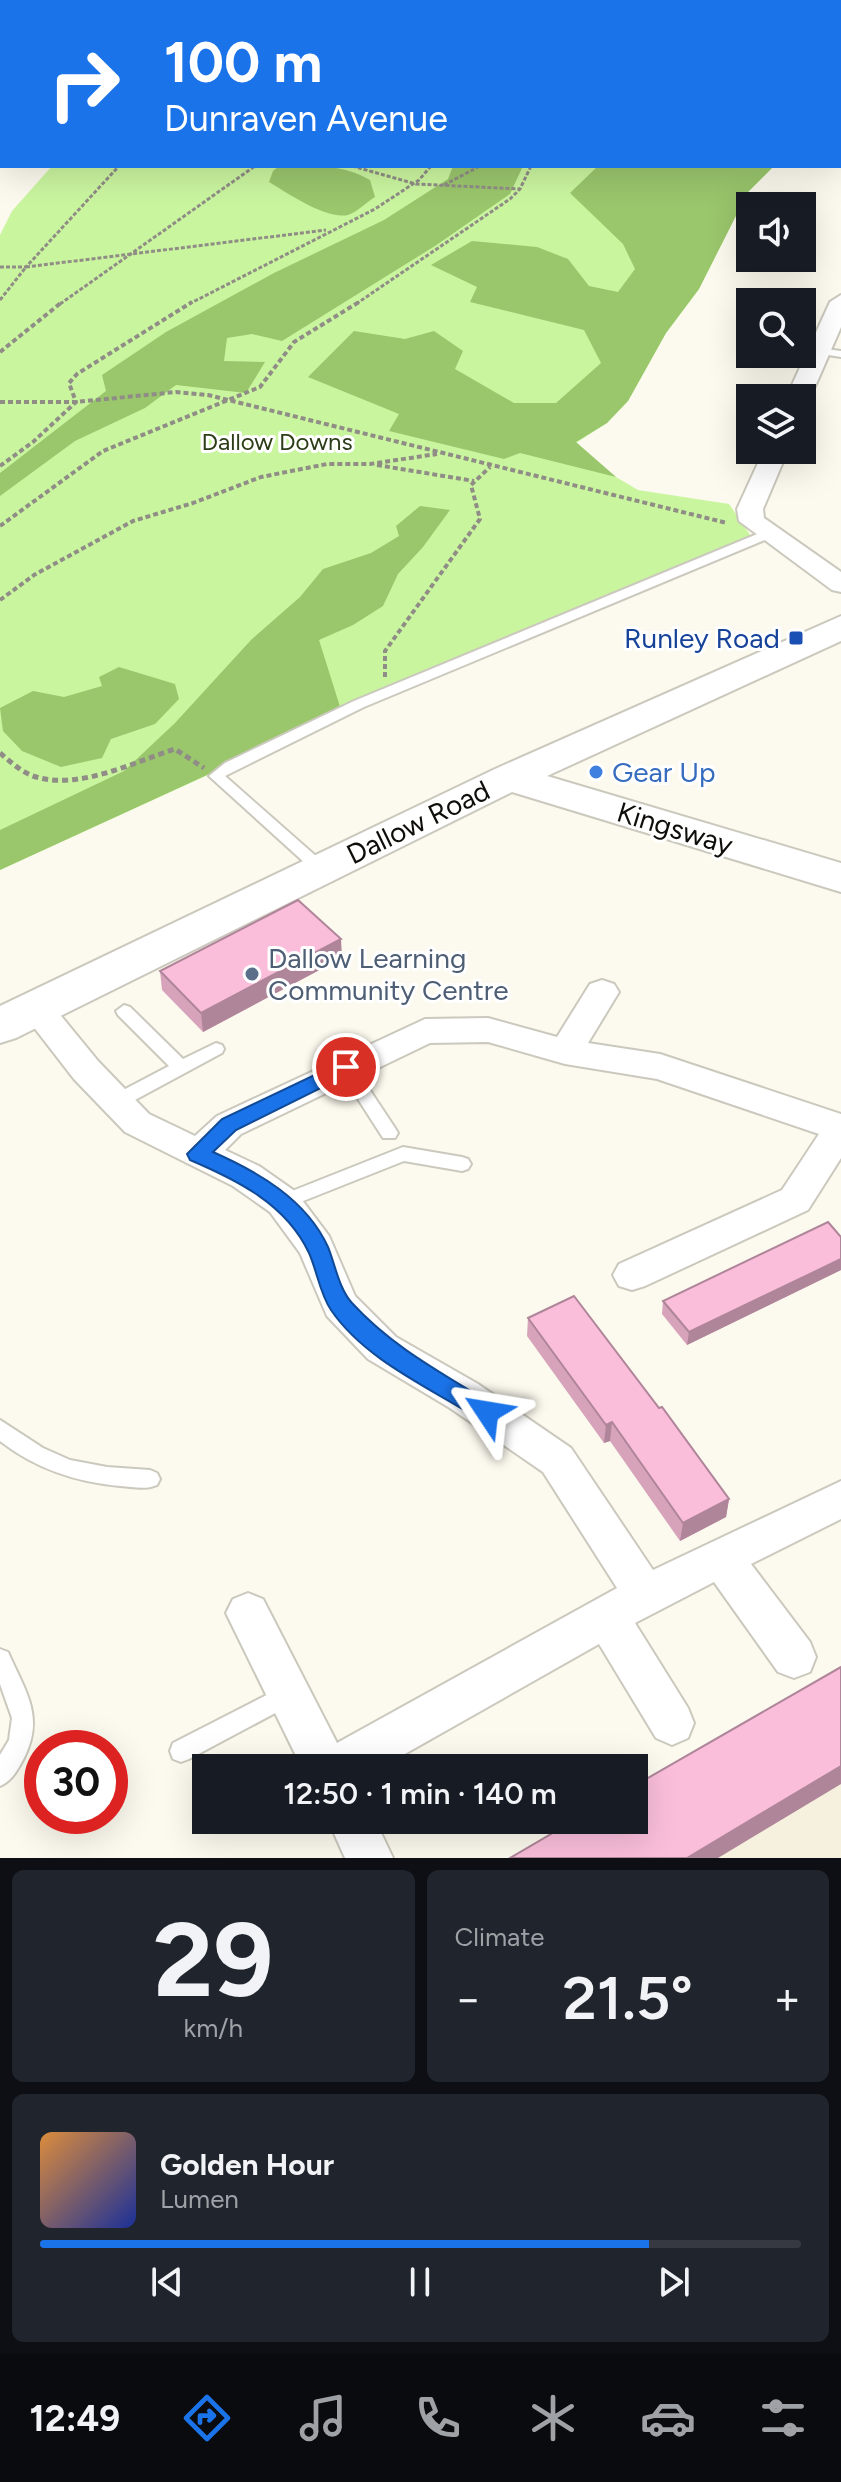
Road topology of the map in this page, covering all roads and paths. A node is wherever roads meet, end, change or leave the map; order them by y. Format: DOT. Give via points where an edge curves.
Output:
graph roads {
  1 [pos="117,168"];
  2 [pos="252,168"];
  3 [pos="359,168"];
  4 [pos="429,168"];
  5 [pos="476,168"];
  6 [pos="530,168"];
  7 [pos="416,184"];
  8 [pos="444,185"];
  9 [pos="520,189"];
  10 [pos="331,229"];
  11 [pos="135,252"];
  12 [pos="0,267"];
  13 [pos="26,267"];
  14 [pos="0,300"];
  15 [pos="841,302"];
  16 [pos="0,352"];
  17 [pos="830,352"];
  18 [pos="808,384"];
  19 [pos="226,400"];
  20 [pos="0,402"];
  21 [pos="76,402"];
  22 [pos="442,453"];
  23 [pos="370,464"];
  24 [pos="770,464"];
  25 [pos="0,466"];
  26 [pos="491,466"];
  27 [pos="475,482"];
  28 [pos="0,526"];
  29 [pos="760,527"];
  30 [pos="841,584"];
  31 [pos="0,600"];
  32 [pos="841,627"];
  33 [pos="385,693"];
  34 [pos="0,753"];
  35 [pos="216,776"];
  36 [pos="509,778"];
  37 [pos="321,869"];
  38 [pos="841,878"];
  39 [pos="602,992"];
  40 [pos="124,1011"];
  41 [pos="18,1017"];
  42 [pos="216,1049"];
  43 [pos="565,1052"];
  44 [pos="181,1067"];
  45 [pos="346,1067"];
  46 [pos="116,1102"];
  47 [pos="841,1128"];
  48 [pos="389,1133"];
  49 [pos="198,1154"];
  50 [pos="462,1164"];
  51 [pos="283,1202"];
  52 [pos="632,1275"];
  53 [pos="0,1429"];
  54 [pos="150,1479"];
  55 [pos="841,1499"];
  56 [pos="721,1558"];
  57 [pos="645,1595"];
  58 [pos="248,1613"];
  59 [pos="607,1617"];
  60 [pos="794,1657"];
  61 [pos="0,1659"];
  62 [pos="288,1695"];
  63 [pos="672,1723"];
  64 [pos="181,1751"];
  65 [pos="319,1754"];
  66 [pos="361,1754"];
  67 [pos="0,1775"];
  68 [pos="358,1834"];
  69 [pos="369,1858"];
  1 -- 13 [label="path"];
  2 -- 11 [label="path"];
  3 -- 7 [label="path"];
  4 -- 7 [label="path"];
  5 -- 8 [label="path"];
  6 -- 9 [label="path"];
  7 -- 8 [label="path"];
  7 -- 10 [label="path"];
  8 -- 9 [label="path"];
  9 -- 19 [label="path" via="381,288 294,342 269,381"];
  10 -- 11 [label="path"];
  10 -- 21 [label="path" via="136,333 77,372 69,383"];
  11 -- 13 [label="path"];
  11 -- 16 [label="path"];
  12 -- 13 [label="path"];
  13 -- 14 [label="path"];
  15 -- 17 [label="street"];
  17 -- 18 [label="street"];
  19 -- 21 [label="path" via="176,392"];
  19 -- 22 [label="path"];
  19 -- 28 [label="path" via="103,451"];
  20 -- 21 [label="path"];
  21 -- 25 [label="path"];
  22 -- 23 [label="path"];
  22 -- 26 [label="path"];
  23 -- 27 [label="path"];
  23 -- 31 [label="path" via="327,464 261,477 133,521 53,563"];
  24 -- 29 [label="street" via="750,509"];
  26 -- 27 [label="path"];
  26 -- 29 [label="path"];
  27 -- 33 [label="path" via="471,493 480,519 385,651"];
  29 -- 30 [label="street"];
  29 -- 33 [label="lane"];
  32 -- 36 [label="street, Dallow Road"];
  33 -- 35 [label="lane"];
  34 -- 35 [label="path" via="38,778 62,781 175,749"];
  35 -- 37 [label="lane"];
  36 -- 37 [label="street, Dallow Road"];
  36 -- 38 [label="street, Kingsway"];
  37 -- 41 [label="street, Dallow Road"];
  39 -- 43 [label="street"];
  40 -- 44 [label="lane"];
  41 -- 46 [label="street"];
  42 -- 44 [label="lane"];
  43 -- 45 [label="street" via="488,1030 425,1031"];
  43 -- 47 [label="street" via="660,1067"];
  44 -- 46 [label="lane"];
  45 -- 48 [label="lane"];
  45 -- 49 [label="street" via="229,1125"];
  46 -- 49 [label="street" via="137,1123"];
  47 -- 52 [label="street" via="795,1200"];
  49 -- 51 [label="street" via="246,1176"];
  50 -- 51 [label="lane" via="403,1154"];
  51 -- 57 [label="street" via="316,1246 340,1305 382,1348 557,1460"];
  53 -- 54 [label="lane" via="56,1467"];
  55 -- 56 [label="street"];
  56 -- 57 [label="street"];
  56 -- 60 [label="street"];
  57 -- 59 [label="street"];
  58 -- 62 [label="street"];
  59 -- 63 [label="street"];
  59 -- 66 [label="street"];
  61 -- 67 [label="lane" via="26,1722 17,1753"];
  62 -- 64 [label="lane"];
  62 -- 65 [label="street"];
  68 -- 69 [label="street"];
}
